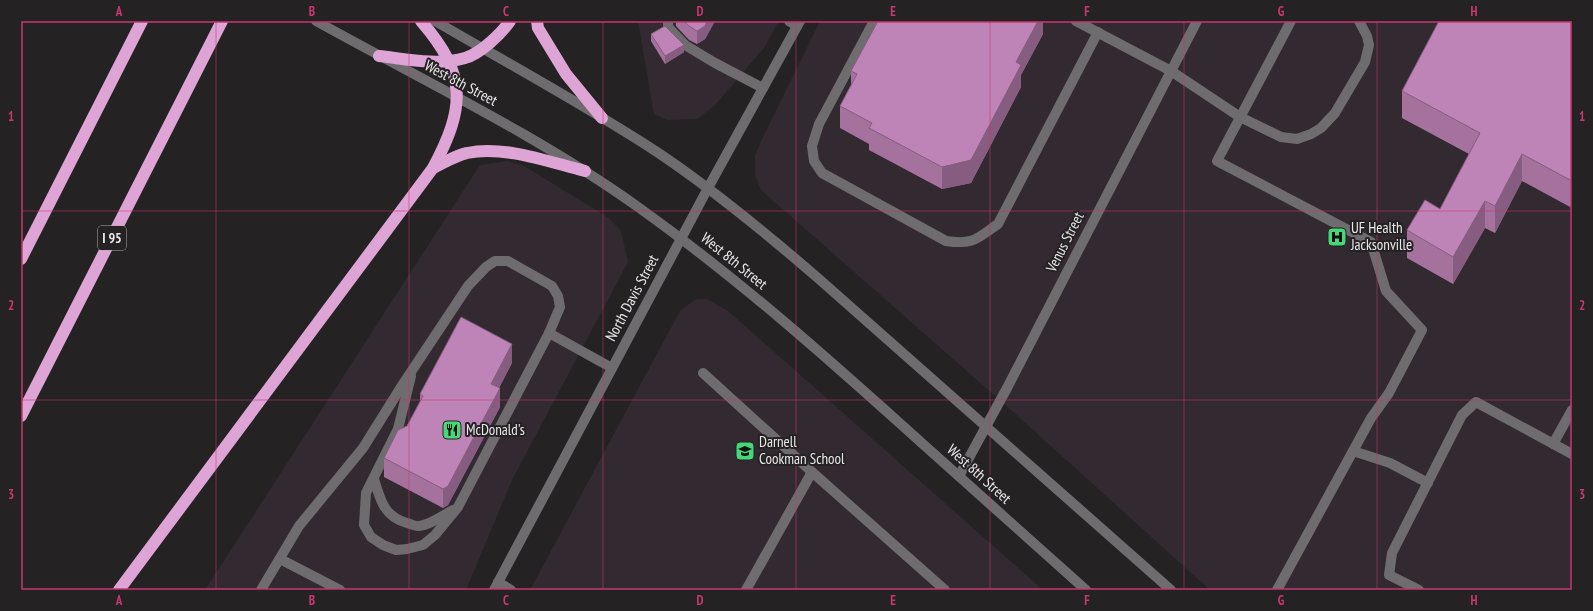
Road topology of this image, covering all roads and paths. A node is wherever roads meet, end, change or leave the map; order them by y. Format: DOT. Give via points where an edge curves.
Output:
graph roads {
  1 [pos="142,21"];
  2 [pos="222,21"];
  3 [pos="316,21"];
  4 [pos="421,21"];
  5 [pos="435,21"];
  6 [pos="510,21"];
  7 [pos="537,21"];
  8 [pos="668,21"];
  9 [pos="874,21"];
  10 [pos="1076,21"];
  11 [pos="1197,21"];
  12 [pos="1291,21"];
  13 [pos="1359,21"];
  14 [pos="795,23"];
  15 [pos="1098,32"];
  16 [pos="483,49"];
  17 [pos="379,56"];
  18 [pos="448,61"];
  19 [pos="1171,71"];
  20 [pos="763,88"];
  21 [pos="458,98"];
  22 [pos="1240,117"];
  23 [pos="602,118"];
  24 [pos="433,168"];
  25 [pos="585,171"];
  26 [pos="708,188"];
  27 [pos="681,239"];
  28 [pos="21,259"];
  29 [pos="549,333"];
  30 [pos="612,368"];
  31 [pos="413,369"];
  32 [pos="703,373"];
  33 [pos="1572,410"];
  34 [pos="21,416"];
  35 [pos="987,426"];
  36 [pos="1553,444"];
  37 [pos="1353,451"];
  38 [pos="1572,454"];
  39 [pos="812,472"];
  40 [pos="958,476"];
  41 [pos="374,478"];
  42 [pos="1428,483"];
  43 [pos="458,507"];
  44 [pos="280,558"];
  45 [pos="496,586"];
  46 [pos="119,590"];
  47 [pos="262,590"];
  48 [pos="340,590"];
  49 [pos="511,590"];
  50 [pos="746,590"];
  51 [pos="945,590"];
  52 [pos="1086,590"];
  53 [pos="1170,590"];
  54 [pos="1277,590"];
  55 [pos="1419,590"];
  1 -- 28 [label="highway"];
  2 -- 34 [label="highway, I 95"];
  3 -- 17 [label="street, West 8th Street"];
  4 -- 18 [label="highway" via="435,38"];
  5 -- 16 [label="street"];
  6 -- 16 [label="highway"];
  7 -- 23 [label="highway" via="538,28 566,74"];
  8 -- 20 [label="street" via="668,27 685,45"];
  9 -- 15 [label="street" via="819,124 812,146 814,161 822,173 946,241 963,243 976,240 998,224"];
  10 -- 15 [label="street"];
  11 -- 19 [label="street, Venus Street"];
  12 -- 22 [label="street"];
  13 -- 22 [label="street" via="1369,45 1365,62 1335,113 1321,128 1297,139 1281,137"];
  14 -- 20 [label="street, North Davis Street"];
  15 -- 19 [label="street"];
  16 -- 18 [label="highway" via="466,58"];
  16 -- 23 [label="street"];
  17 -- 18 [label="highway" via="418,61"];
  17 -- 21 [label="street, West 8th Street"];
  18 -- 21 [label="highway" via="456,81"];
  19 -- 22 [label="street"];
  19 -- 35 [label="street, Venus Street"];
  20 -- 26 [label="street, North Davis Street"];
  21 -- 24 [label="highway" via="454,122 446,145"];
  21 -- 25 [label="street, West 8th Street" via="532,138"];
  22 -- 37 [label="street" via="1218,160 1371,242 1386,292 1422,330 1389,393 1371,418"];
  23 -- 26 [label="street"];
  24 -- 25 [label="highway" via="466,153 492,150"];
  24 -- 46 [label="highway"];
  25 -- 27 [label="street, West 8th Street"];
  26 -- 27 [label="street, North Davis Street"];
  26 -- 35 [label="street" via="766,233"];
  27 -- 30 [label="street, North Davis Street"];
  27 -- 40 [label="street, West 8th Street" via="744,287"];
  29 -- 30 [label="street"];
  29 -- 31 [label="street" via="560,307 558,296 552,286 508,261 495,261 468,286"];
  29 -- 43 [label="street"];
  30 -- 45 [label="street, North Davis Street"];
  31 -- 41 [label="street" via="398,430"];
  31 -- 44 [label="street" via="363,448 299,526"];
  32 -- 39 [label="street"];
  33 -- 36 [label="street"];
  35 -- 40 [label="street, Venus Street"];
  35 -- 53 [label="street"];
  36 -- 38 [label="street"];
  36 -- 42 [label="street" via="1476,402 1462,416"];
  37 -- 42 [label="street" via="1390,462"];
  37 -- 54 [label="street"];
  39 -- 50 [label="street"];
  39 -- 51 [label="street"];
  40 -- 52 [label="street, West 8th Street"];
  41 -- 43 [label="street" via="382,505 391,516 403,522 419,526"];
  41 -- 43 [label="street" via="366,493 364,524 372,537 382,545 396,550 423,545 435,535"];
  42 -- 55 [label="street" via="1392,553 1389,575"];
  44 -- 47 [label="street"];
  44 -- 48 [label="street"];
  45 -- 49 [label="street"];
}
